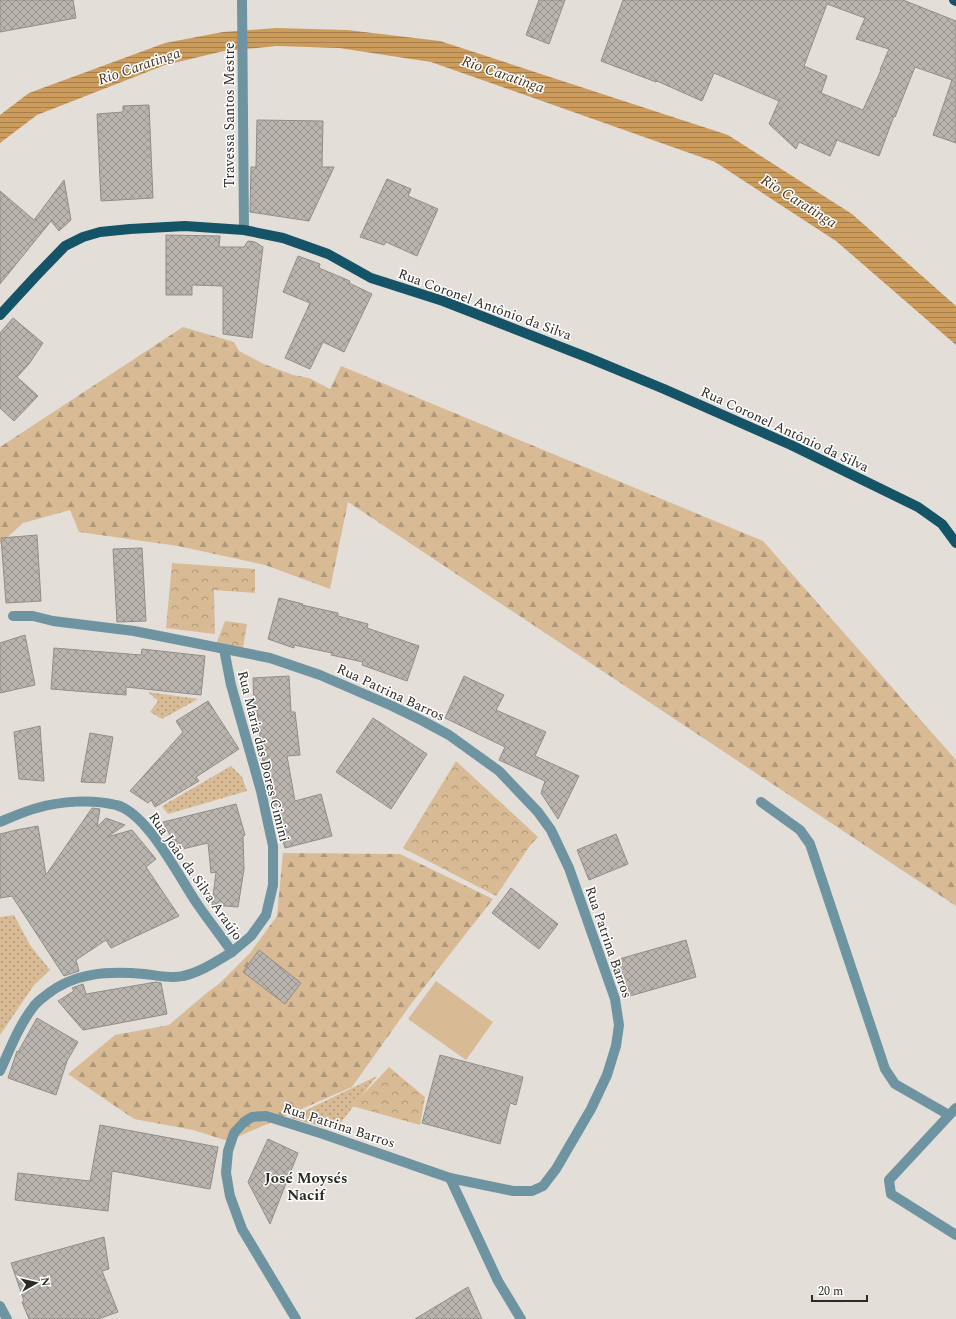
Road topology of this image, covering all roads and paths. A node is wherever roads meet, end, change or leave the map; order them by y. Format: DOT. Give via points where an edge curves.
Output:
graph roads {
  1 [pos="242,0"];
  2 [pos="244,230"];
  3 [pos="0,315"];
  4 [pos="956,543"];
  5 [pos="13,616"];
  6 [pos="224,649"];
  7 [pos="761,802"];
  8 [pos="0,822"];
  9 [pos="232,952"];
  10 [pos="0,1071"];
  11 [pos="953,1111"];
  12 [pos="450,1178"];
  13 [pos="956,1235"];
  14 [pos="0,1306"];
  15 [pos="7,1319"];
  16 [pos="296,1319"];
  17 [pos="521,1319"];
  1 -- 2 [label="street, Travessa Santos Mestre"];
  2 -- 3 [label="main road, Rua Coronel Antônio da Silva" via="177,227 130,229 100,232 83,237 65,246"];
  2 -- 4 [label="main road, Rua Coronel Antônio da Silva" via="283,238 328,254 371,278 443,301 664,389 791,445 918,507 942,524"];
  5 -- 6 [label="street" via="33,616 53,621 134,631"];
  6 -- 9 [label="street, Rua Maria das Dores Cimini" via="273,846 273,885 266,915 251,936"];
  6 -- 12 [label="street, Rua Patrina Barros" via="270,658 320,674 449,735 499,771 538,812 551,830 568,868 615,999 618,1025 616,1046 607,1075 591,1109 544,1186 532,1191 514,1191"];
  7 -- 11 [label="street" via="800,830 810,844 885,1069 895,1084"];
  8 -- 9 [label="street, Rua João da Silva Araújo" via="37,808 53,805 92,802 117,805 135,816 153,835"];
  9 -- 10 [label="street, Rua João da Silva Araújo" via="201,970 182,977 123,972 81,977 56,986 34,1005 21,1025"];
  11 -- 13 [label="street" via="889,1180 891,1194"];
  12 -- 16 [label="street, Rua Patrina Barros" via="266,1116 252,1117 244,1122 234,1133 228,1151 226,1173 230,1196 242,1229"];
  12 -- 17 [label="street" via="498,1281"];
  14 -- 15 [label="street"];
}
